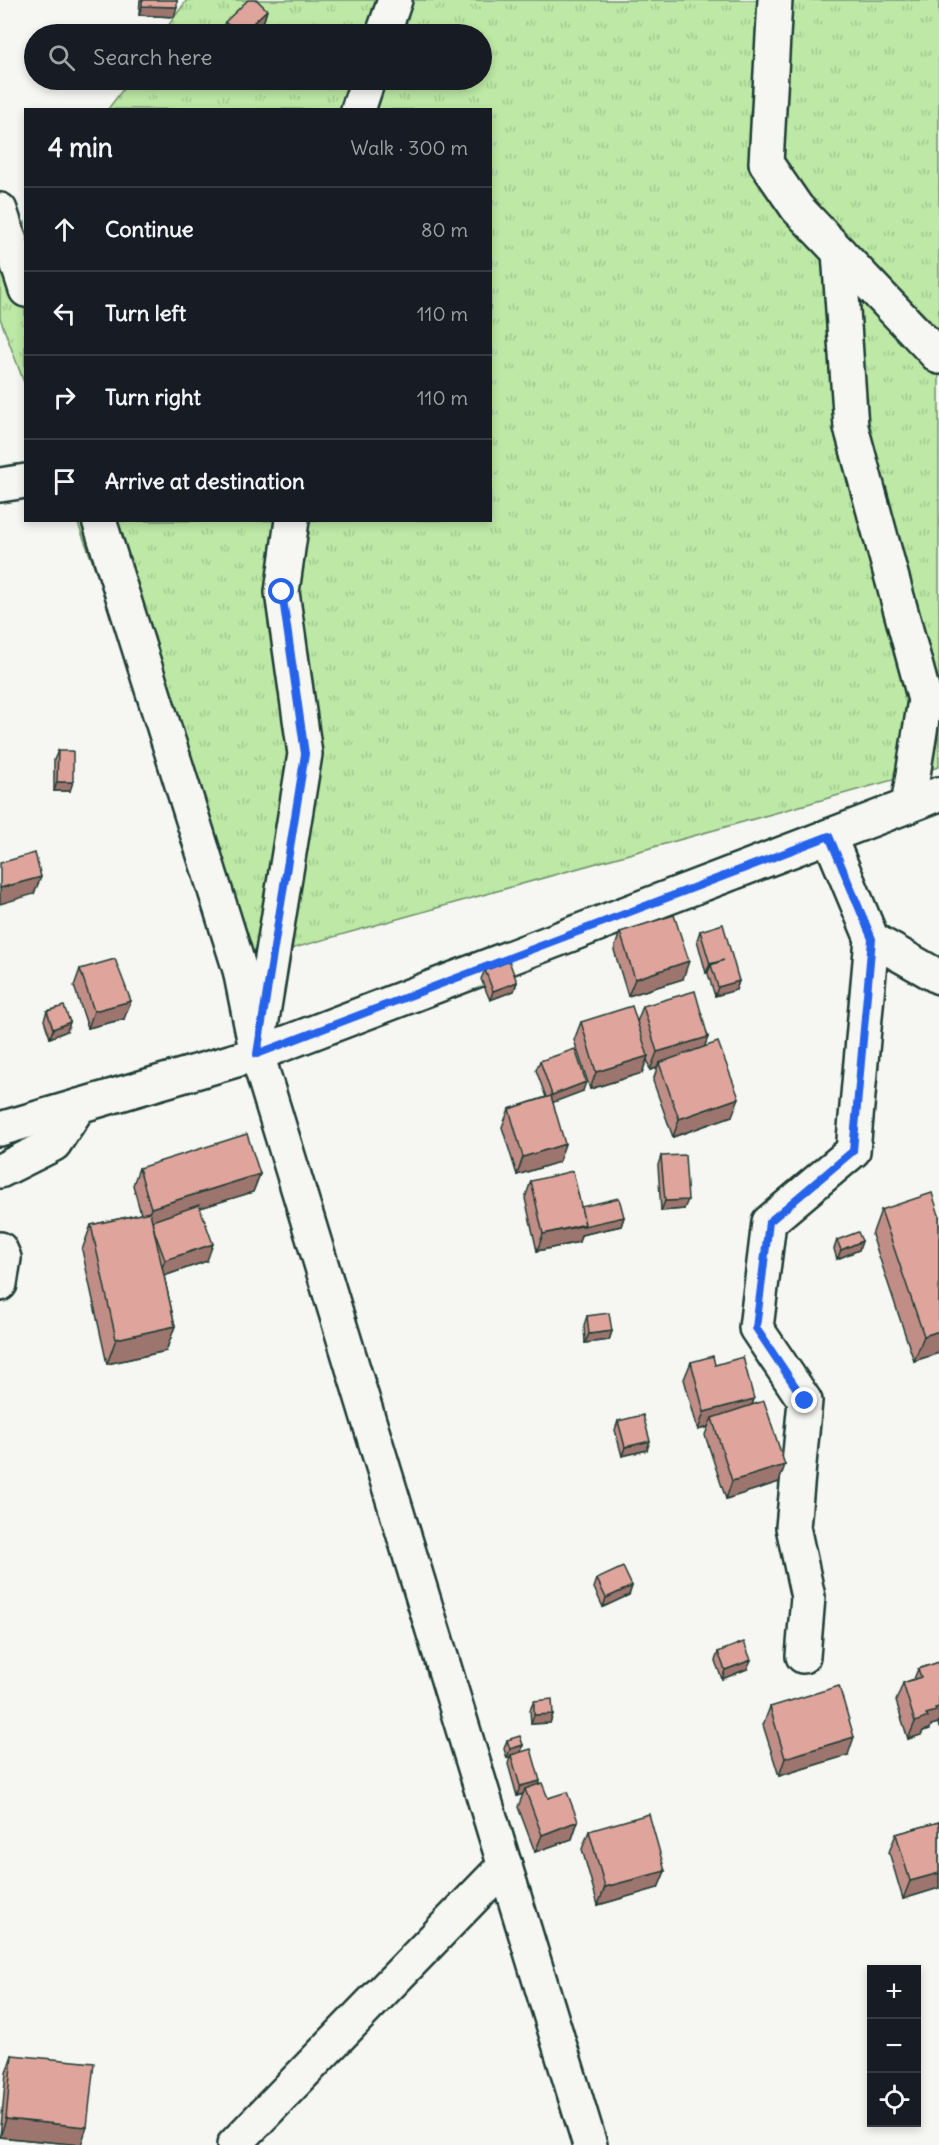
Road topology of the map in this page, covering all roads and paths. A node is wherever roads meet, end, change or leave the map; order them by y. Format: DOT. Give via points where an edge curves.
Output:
graph roads {
  1 [pos="395,0"];
  2 [pos="775,0"];
  3 [pos="387,24"];
  4 [pos="365,90"];
  5 [pos="359,108"];
  6 [pos="0,210"];
  7 [pos="839,252"];
  8 [pos="24,284"];
  9 [pos="939,357"];
  10 [pos="24,481"];
  11 [pos="0,485"];
  12 [pos="100,522"];
  13 [pos="291,522"];
  14 [pos="939,794"];
  15 [pos="908,806"];
  16 [pos="829,836"];
  17 [pos="872,939"];
  18 [pos="939,977"];
  19 [pos="257,1054"];
  20 [pos="80,1106"];
  21 [pos="0,1129"];
  22 [pos="0,1171"];
  23 [pos="0,1249"];
  24 [pos="0,1284"];
  25 [pos="803,1656"];
  26 [pos="505,1865"];
  27 [pos="234,2145"];
  28 [pos="590,2145"];
  1 -- 3 [label="street"];
  2 -- 7 [label="street" via="766,163 797,208"];
  4 -- 5 [label="street"];
  6 -- 8 [label="street"];
  7 -- 9 [label="street"];
  7 -- 15 [label="street" via="851,427 925,700"];
  10 -- 11 [label="street"];
  12 -- 19 [label="street" via="240,970"];
  13 -- 19 [label="street" via="282,592 305,754"];
  14 -- 15 [label="street"];
  15 -- 16 [label="street"];
  16 -- 17 [label="street"];
  16 -- 19 [label="street"];
  17 -- 18 [label="street"];
  17 -- 25 [label="street" via="853,1151 769,1222 756,1328 805,1401 793,1527 808,1597"];
  19 -- 20 [label="street"];
  19 -- 26 [label="street"];
  20 -- 21 [label="street"];
  20 -- 22 [label="street" via="54,1144"];
  23 -- 24 [label="street" via="4,1257"];
  26 -- 27 [label="street"];
  26 -- 28 [label="street"];
}
